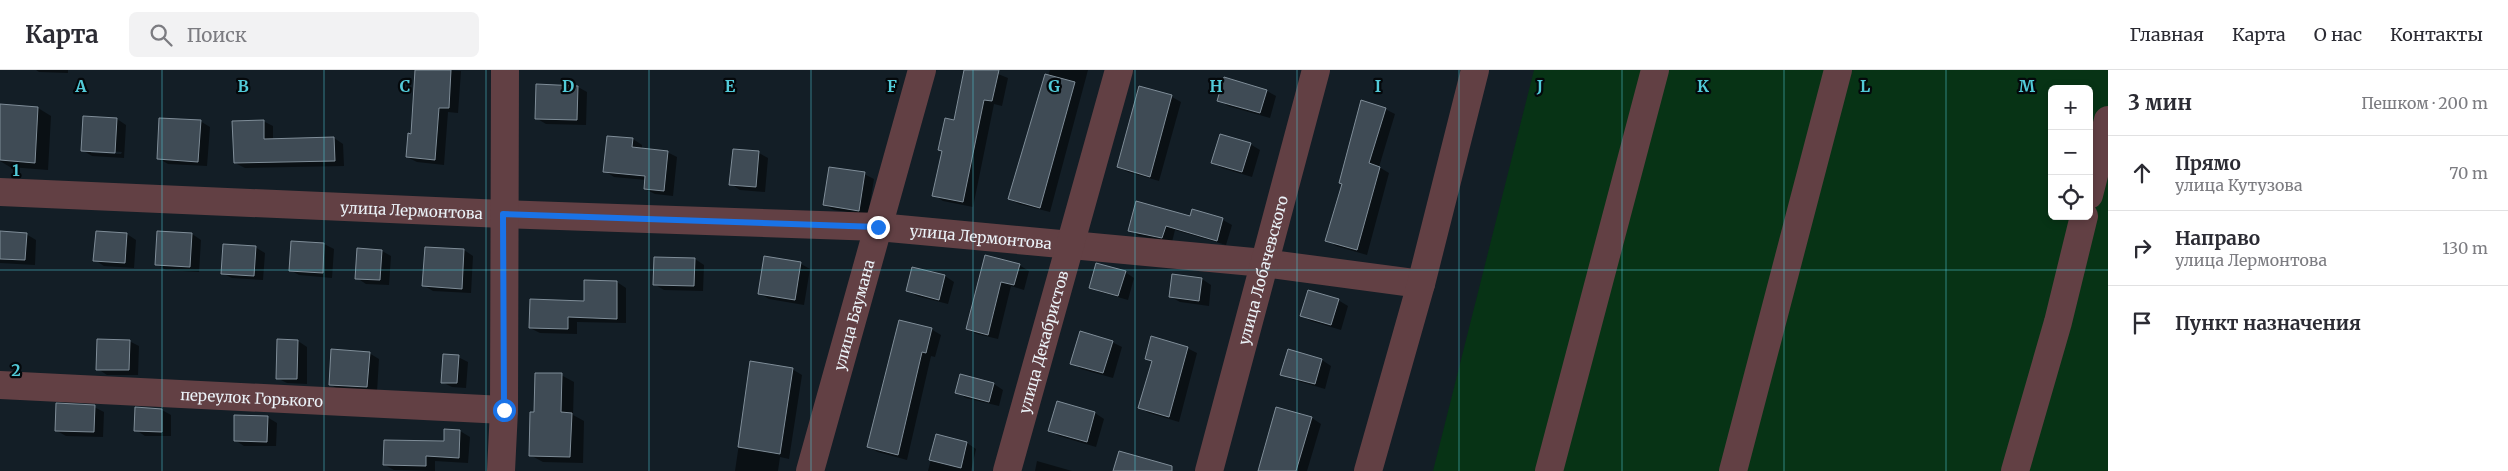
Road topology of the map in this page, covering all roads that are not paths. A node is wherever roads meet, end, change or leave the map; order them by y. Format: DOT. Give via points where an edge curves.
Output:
graph roads {
  1 [pos="505,70"];
  2 [pos="922,70"];
  3 [pos="1119,70"];
  4 [pos="1316,70"];
  5 [pos="1475,70"];
  6 [pos="1655,70"];
  7 [pos="1838,70"];
  8 [pos="2108,120"];
  9 [pos="2093,179"];
  10 [pos="0,192"];
  11 [pos="503,214"];
  12 [pos="2083,220"];
  13 [pos="878,227"];
  14 [pos="1069,246"];
  15 [pos="1264,262"];
  16 [pos="1421,284"];
  17 [pos="0,385"];
  18 [pos="504,410"];
  19 [pos="501,471"];
  20 [pos="810,471"];
  21 [pos="1007,471"];
  22 [pos="1209,471"];
  23 [pos="1368,471"];
  24 [pos="1549,471"];
  25 [pos="1733,471"];
  26 [pos="2015,471"];
  1 -- 11 [label="street"];
  2 -- 13 [label="street, улица Баумана"];
  3 -- 14 [label="street, улица Декабристов"];
  4 -- 15 [label="street, улица Лобачевского"];
  5 -- 16 [label="street"];
  6 -- 24 [label="street"];
  7 -- 25 [label="street"];
  8 -- 9 [label="street"];
  10 -- 11 [label="street, улица Лермонтова"];
  11 -- 13 [label="street, улица Лермонтова"];
  11 -- 18 [label="street"];
  12 -- 26 [label="street" via="2058,322"];
  13 -- 14 [label="street, улица Лермонтова"];
  13 -- 20 [label="street, улица Баумана"];
  14 -- 15 [label="street, улица Лермонтова"];
  14 -- 21 [label="street, улица Декабристов"];
  15 -- 16 [label="street, улица Лермонтова"];
  15 -- 22 [label="street, улица Лобачевского"];
  16 -- 23 [label="street"];
  17 -- 18 [label="street, переулок Горького"];
  18 -- 19 [label="street"];
}
